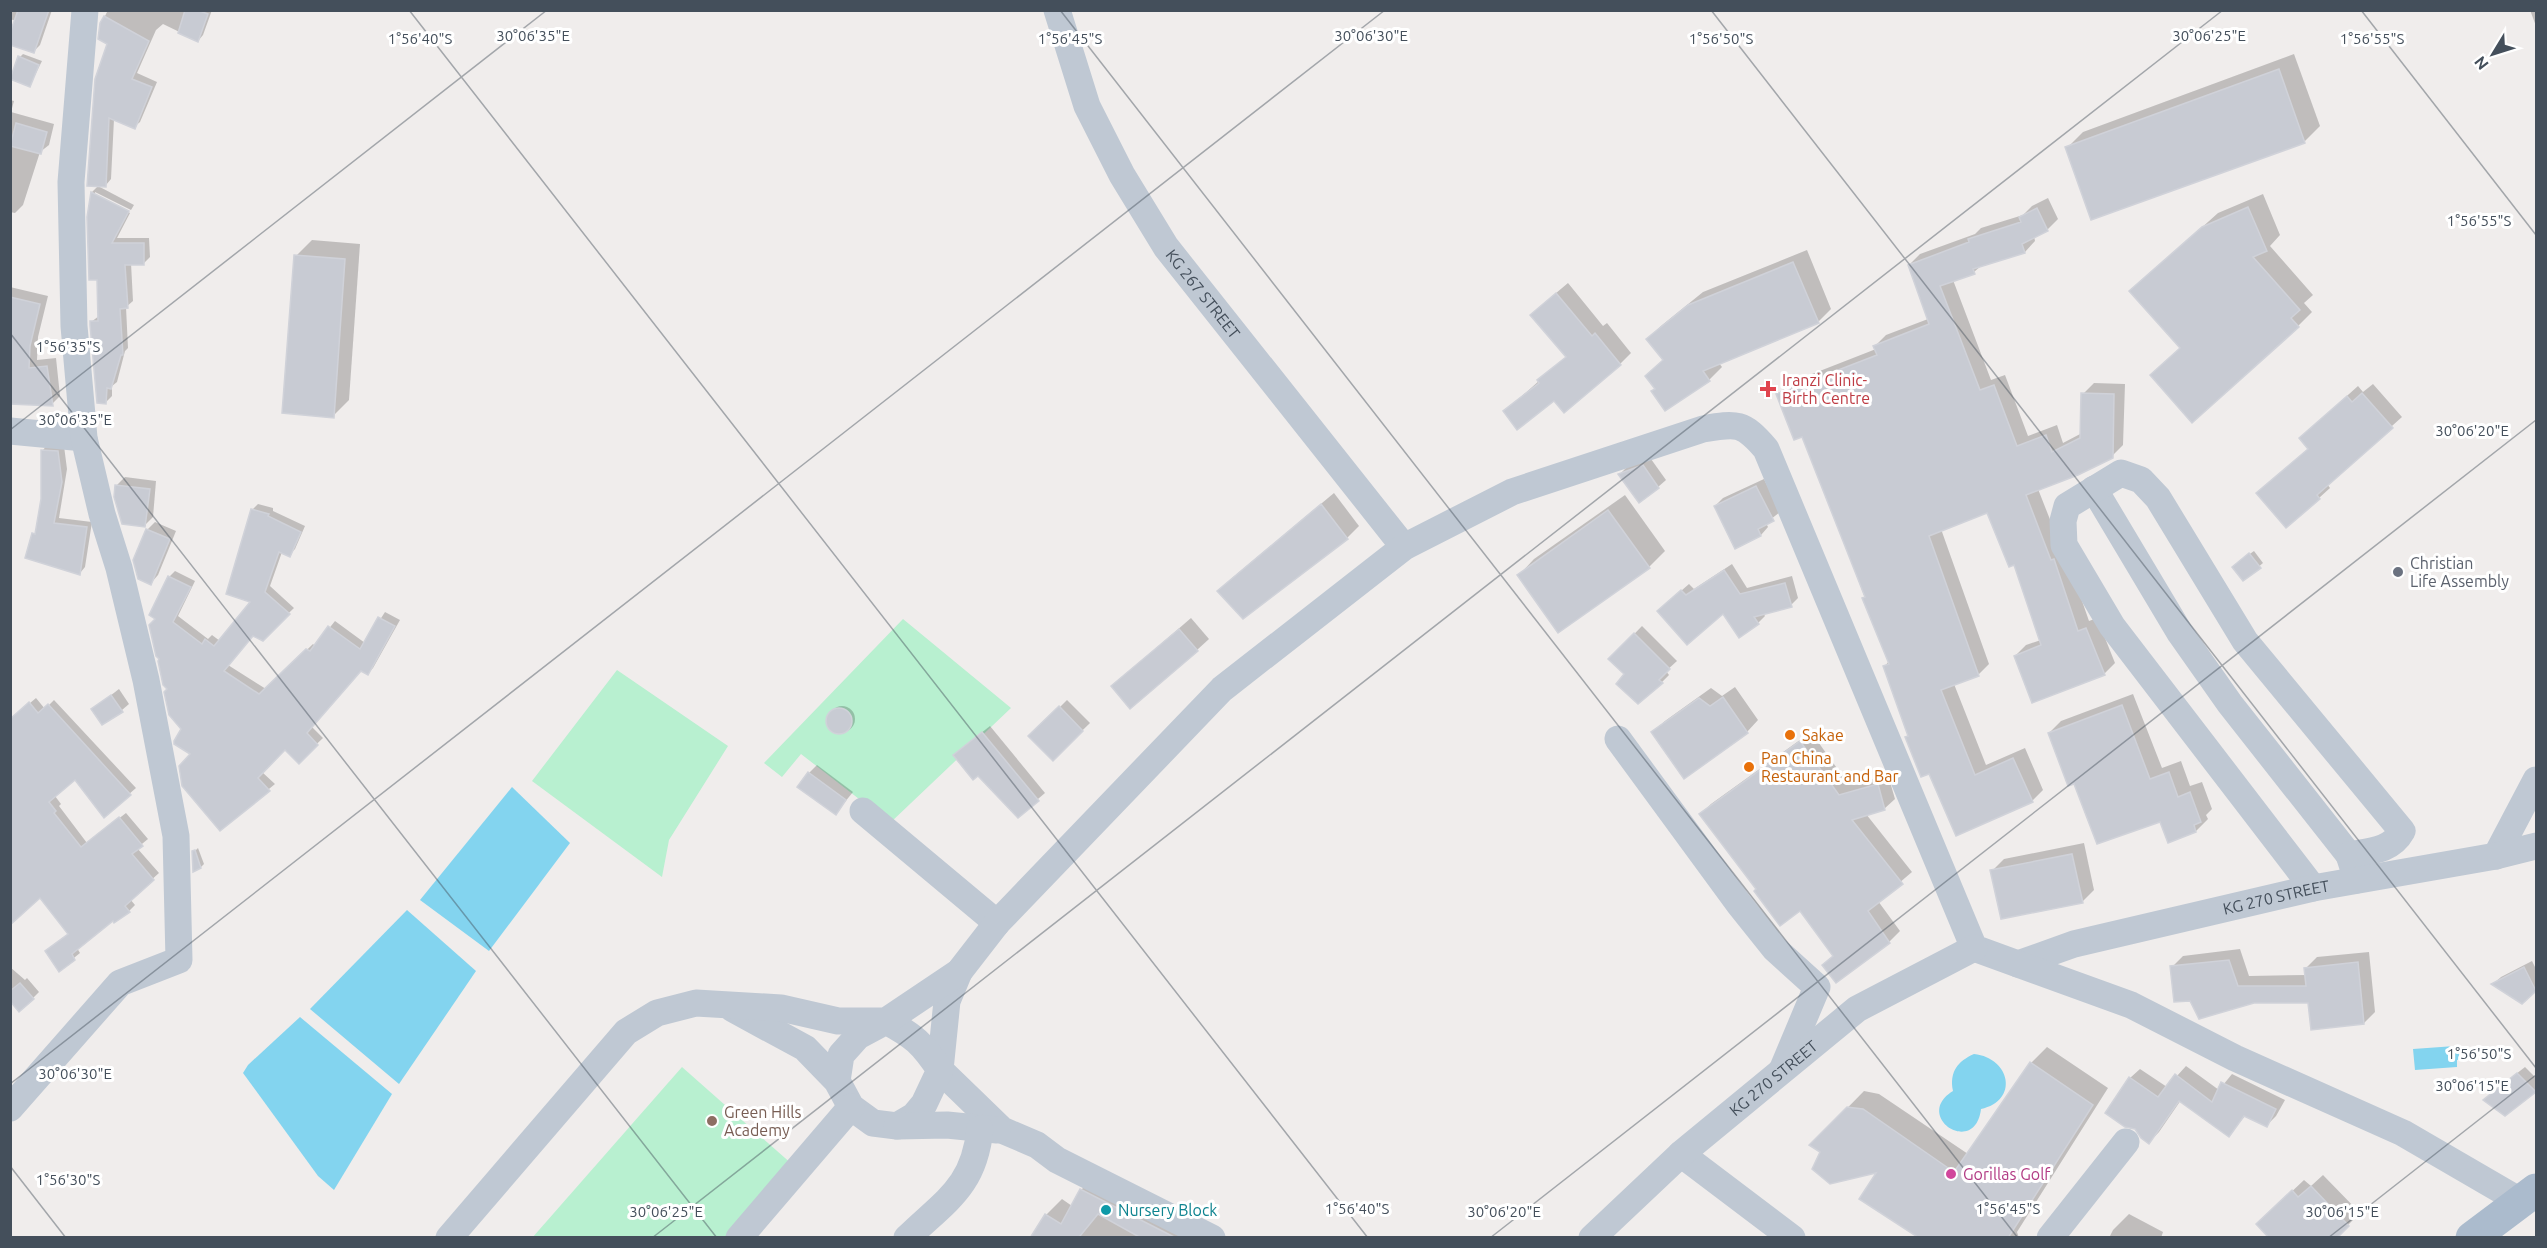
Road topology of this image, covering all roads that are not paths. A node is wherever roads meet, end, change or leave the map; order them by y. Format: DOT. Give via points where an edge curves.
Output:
graph roads {
  1 [pos="85,10"];
  2 [pos="1057,10"];
  3 [pos="10,431"];
  4 [pos="84,438"];
  5 [pos="2094,489"];
  6 [pos="1404,546"];
  7 [pos="1618,739"];
  8 [pos="2536,780"];
  9 [pos="863,811"];
  10 [pos="2536,846"];
  11 [pos="2349,855"];
  12 [pos="2496,856"];
  13 [pos="2357,880"];
  14 [pos="2313,888"];
  15 [pos="997,923"];
  16 [pos="1974,948"];
  17 [pos="2019,964"];
  18 [pos="959,972"];
  19 [pos="727,1006"];
  20 [pos="886,1021"];
  21 [pos="940,1070"];
  22 [pos="1781,1072"];
  23 [pos="837,1081"];
  24 [pos="851,1107"];
  25 [pos="10,1108"];
  26 [pos="897,1126"];
  27 [pos="991,1129"];
  28 [pos="2126,1142"];
  29 [pos="1681,1154"];
  30 [pos="2528,1195"];
  31 [pos="449,1238"];
  32 [pos="739,1238"];
  33 [pos="907,1238"];
  34 [pos="1212,1238"];
  35 [pos="1592,1238"];
  36 [pos="1792,1238"];
  37 [pos="2050,1238"];
  38 [pos="2472,1238"];
  1 -- 4 [label="street" via="71,182 74,326"];
  2 -- 6 [label="street, KG 267 STREET" via="1087,106 1122,175 1166,247"];
  3 -- 4 [label="street"];
  4 -- 25 [label="street" via="146,680 176,836 178,960 120,983"];
  5 -- 11 [label="street" via="2192,651"];
  5 -- 11 [label="street" via="2121,473 2141,480 2158,498 2245,641 2402,831 2396,841 2383,849"];
  5 -- 14 [label="street" via="2067,506 2064,545 2112,626"];
  6 -- 15 [label="street" via="1222,689"];
  6 -- 16 [label="street" via="1512,492 1703,429 1732,424 1751,432 1766,449"];
  7 -- 22 [label="street" via="1738,904 1775,949 1817,987"];
  8 -- 12 [label="street"];
  9 -- 15 [label="street"];
  10 -- 12 [label="street, KG 270 STREET"];
  11 -- 13 [label="street"];
  12 -- 13 [label="street, KG 270 STREET"];
  13 -- 14 [label="street, KG 270 STREET"];
  14 -- 17 [label="street, KG 270 STREET" via="2074,944"];
  15 -- 18 [label="street"];
  16 -- 17 [label="street"];
  16 -- 22 [label="street, KG 270 STREET" via="1857,1009"];
  17 -- 30 [label="street" via="2131,1005"];
  18 -- 20 [label="street"];
  18 -- 21 [label="street" via="947,1001"];
  19 -- 20 [label="street" via="782,1008 838,1021"];
  19 -- 23 [label="street" via="805,1048"];
  19 -- 31 [label="street" via="696,1003 675,1007 626,1032"];
  20 -- 21 [label="street" via="913,1036"];
  20 -- 23 [label="street" via="858,1036 841,1055"];
  21 -- 26 [label="street" via="924,1104"];
  21 -- 27 [label="street"];
  22 -- 29 [label="street, KG 270 STREET"];
  23 -- 24 [label="street"];
  24 -- 26 [label="street" via="873,1123"];
  24 -- 32 [label="street"];
  26 -- 27 [label="street"];
  27 -- 33 [label="street" via="958,1192"];
  27 -- 34 [label="street" via="1037,1145 1057,1160"];
  28 -- 37 [label="street"];
  29 -- 35 [label="street, KG 270 STREET"];
  29 -- 36 [label="street"];
  30 -- 38 [label="main road"];
}
